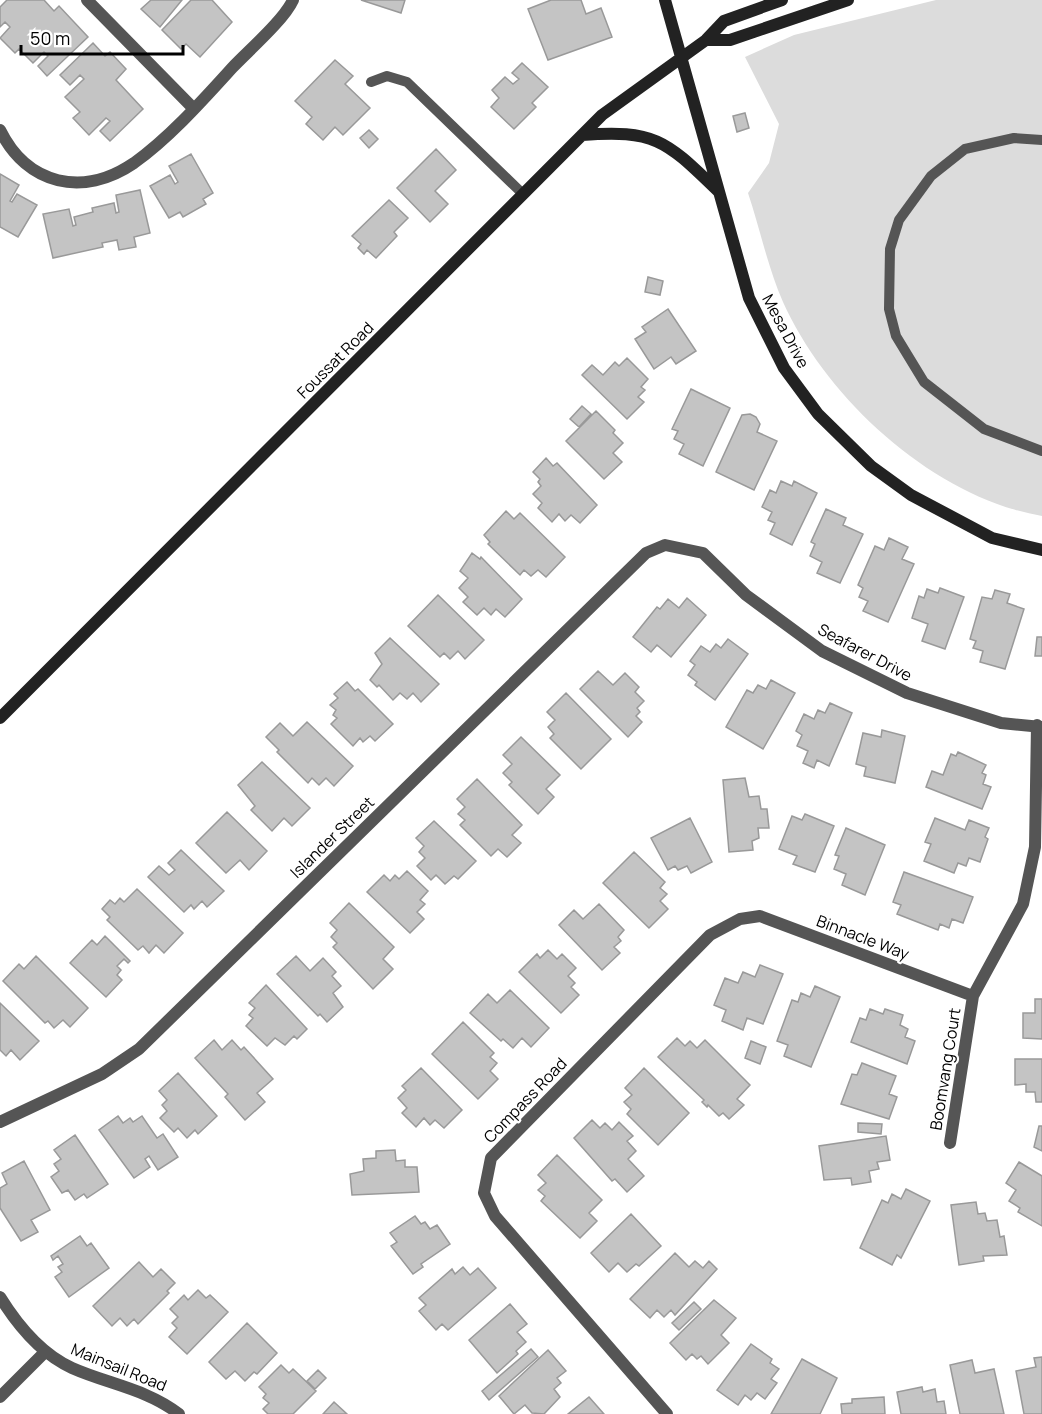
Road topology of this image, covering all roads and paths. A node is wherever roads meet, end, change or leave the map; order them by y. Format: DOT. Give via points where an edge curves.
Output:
graph roads {
  1 [pos="87,0"];
  2 [pos="293,0"];
  3 [pos="665,0"];
  4 [pos="782,0"];
  5 [pos="848,0"];
  6 [pos="706,40"];
  7 [pos="681,56"];
  8 [pos="371,82"];
  9 [pos="194,109"];
  10 [pos="0,130"];
  11 [pos="582,135"];
  12 [pos="1042,140"];
  13 [pos="720,192"];
  14 [pos="523,194"];
  15 [pos="1042,451"];
  16 [pos="665,544"];
  17 [pos="1042,550"];
  18 [pos="0,718"];
  19 [pos="1040,726"];
  20 [pos="740,919"];
  21 [pos="973,996"];
  22 [pos="0,1122"];
  23 [pos="950,1143"];
  24 [pos="0,1297"];
  25 [pos="45,1352"];
  26 [pos="0,1397"];
  27 [pos="179,1414"];
  28 [pos="667,1414"];
  1 -- 9 [label="street"];
  2 -- 9 [label="street"];
  3 -- 7 [label="main road, Mesa Drive"];
  4 -- 6 [label="main road, Foussat Road" via="724,21"];
  5 -- 6 [label="main road, Foussat Road" via="730,40"];
  6 -- 7 [label="main road, Foussat Road"];
  7 -- 11 [label="main road, Foussat Road" via="602,115"];
  7 -- 13 [label="main road, Mesa Drive"];
  8 -- 14 [label="lane" via="387,76 407,82"];
  9 -- 10 [label="street" via="133,163 79,184 50,179 24,164"];
  11 -- 13 [label="main road" via="621,131 659,140"];
  11 -- 14 [label="main road, Foussat Road"];
  12 -- 15 [label="lane" via="1014,138 966,149 931,176 898,219 890,249 889,309 896,336 924,382 984,429"];
  13 -- 17 [label="main road, Mesa Drive" via="749,298 784,368 818,414 871,466 911,495 992,538"];
  14 -- 18 [label="main road, Foussat Road"];
  16 -- 19 [label="street, Seafarer Drive" via="703,553 746,595 822,651 907,693 1001,723"];
  16 -- 22 [label="street, Islander Street" via="646,553 139,1049 102,1074"];
  19 -- 21 [label="street, Boomvang Court" via="1035,847 1023,904"];
  20 -- 21 [label="street, Binnacle Way" via="760,916"];
  20 -- 28 [label="street, Compass Road" via="710,935 491,1158 484,1193 495,1216"];
  21 -- 23 [label="street, Boomvang Court"];
  24 -- 25 [label="street, Mainsail Road" via="16,1322"];
  25 -- 26 [label="street"];
  25 -- 27 [label="street, Mainsail Road" via="72,1368 132,1388"];
}
